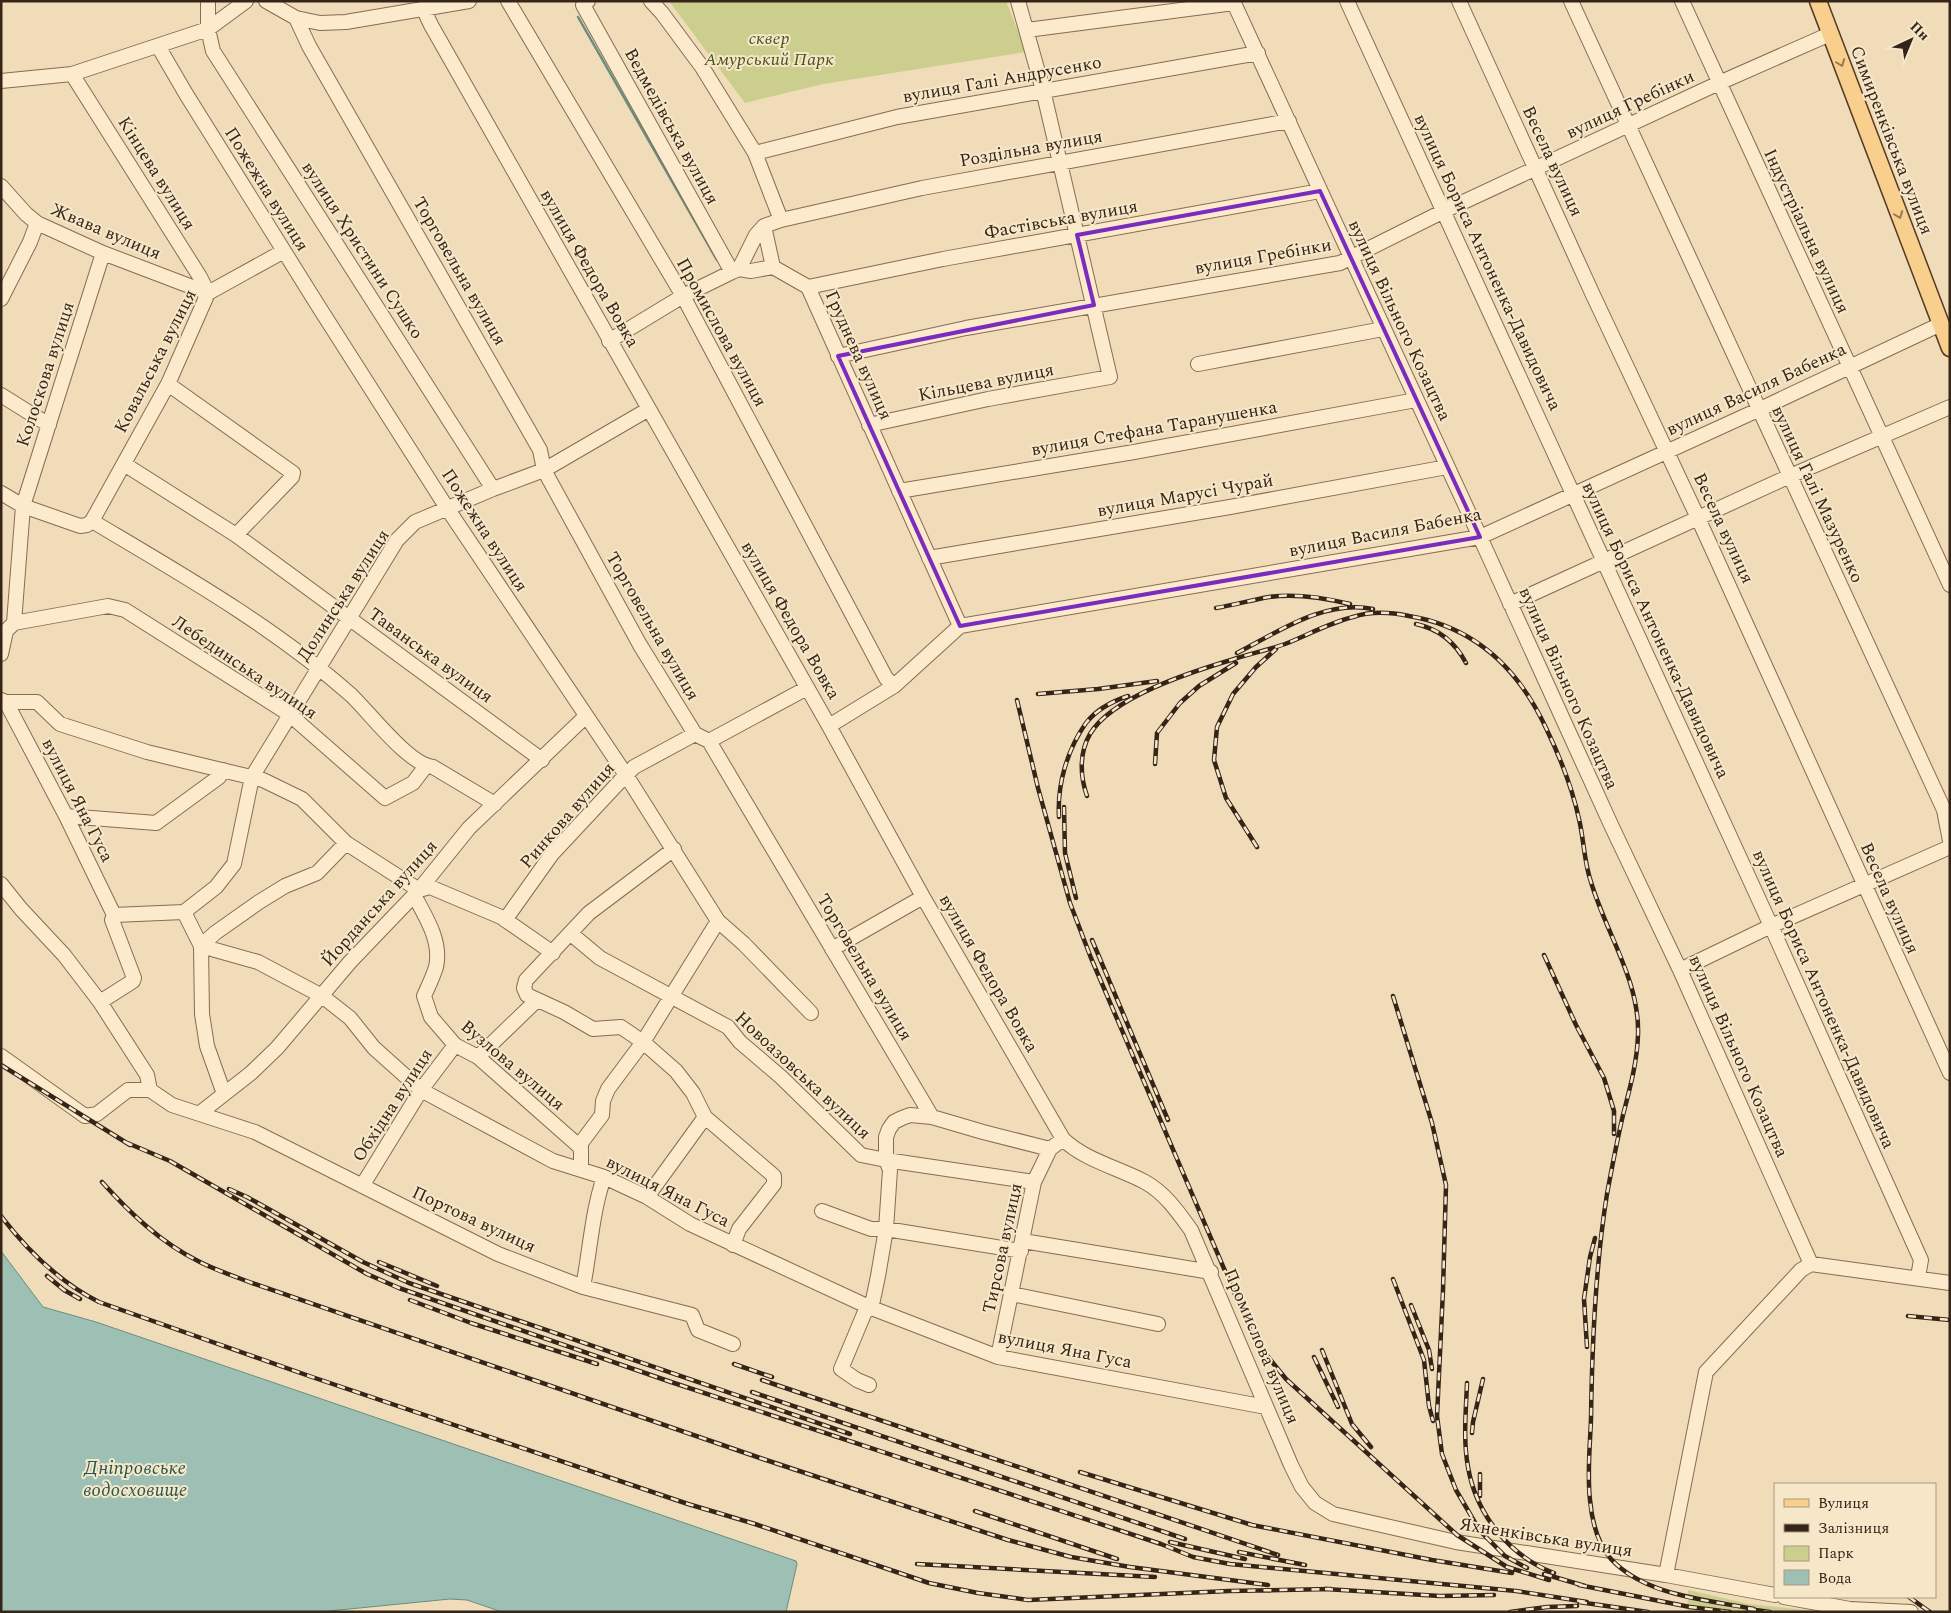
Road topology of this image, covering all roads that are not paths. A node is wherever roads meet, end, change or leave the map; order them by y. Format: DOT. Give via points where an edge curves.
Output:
graph roads {
  1 [pos="208,1"];
  2 [pos="246,1"];
  3 [pos="266,1"];
  4 [pos="469,1"];
  5 [pos="508,1"];
  6 [pos="588,1"];
  7 [pos="651,1"];
  8 [pos="1018,1"];
  9 [pos="1347,1"];
  10 [pos="1458,1"];
  11 [pos="1571,1"];
  12 [pos="1682,1"];
  13 [pos="1818,1"];
  14 [pos="1234,2"];
  15 [pos="423,8"];
  16 [pos="296,18"];
  17 [pos="208,29"];
  18 [pos="1027,30"];
  19 [pos="1830,34"];
  20 [pos="158,46"];
  21 [pos="1258,53"];
  22 [pos="72,74"];
  23 [pos="1,81"];
  24 [pos="1719,83"];
  25 [pos="1043,90"];
  26 [pos="1289,121"];
  27 [pos="1628,126"];
  28 [pos="755,153"];
  29 [pos="1059,162"];
  30 [pos="1536,169"];
  31 [pos="1,186"];
  32 [pos="1320,190"];
  33 [pos="1444,211"];
  34 [pos="781,220"];
  35 [pos="37,223"];
  36 [pos="764,226"];
  37 [pos="1077,236"];
  38 [pos="284,251"];
  39 [pos="103,253"];
  40 [pos="1351,257"];
  41 [pos="773,267"];
  42 [pos="735,270"];
  43 [pos="808,286"];
  44 [pos="208,294"];
  45 [pos="683,296"];
  46 [pos="1,299"];
  47 [pos="1094,305"];
  48 [pos="1941,324"];
  49 [pos="1383,329"];
  50 [pos="609,341"];
  51 [pos="1950,348"];
  52 [pos="838,356"];
  53 [pos="1198,364"];
  54 [pos="1849,367"];
  55 [pos="168,384"];
  56 [pos="1,395"];
  57 [pos="1416,400"];
  58 [pos="1950,407"];
  59 [pos="649,409"];
  60 [pos="1758,410"];
  61 [pos="49,425"];
  62 [pos="869,426"];
  63 [pos="1882,435"];
  64 [pos="1667,450"];
  65 [pos="124,464"];
  66 [pos="1447,467"];
  67 [pos="544,470"];
  68 [pos="1790,476"];
  69 [pos="493,489"];
  70 [pos="899,491"];
  71 [pos="1,493"];
  72 [pos="1573,493"];
  73 [pos="23,506"];
  74 [pos="447,508"];
  75 [pos="1698,518"];
  76 [pos="92,521"];
  77 [pos="236,535"];
  78 [pos="1480,537"];
  79 [pos="929,558"];
  80 [pos="1604,560"];
  81 [pos="1950,585"];
  82 [pos="1510,604"];
  83 [pos="349,617"];
  84 [pos="14,623"];
  85 [pos="960,626"];
  86 [pos="2,646"];
  87 [pos="318,667"];
  88 [pos="894,686"];
  89 [pos="808,688"];
  90 [pos="4,701"];
  91 [pos="289,714"];
  92 [pos="586,716"];
  93 [pos="829,726"];
  94 [pos="695,734"];
  95 [pos="709,740"];
  96 [pos="542,760"];
  97 [pos="426,766"];
  98 [pos="223,770"];
  99 [pos="626,775"];
  100 [pos="252,777"];
  101 [pos="495,804"];
  102 [pos="66,816"];
  103 [pos="1950,841"];
  104 [pos="346,843"];
  105 [pos="1950,847"];
  106 [pos="674,849"];
  107 [pos="1,884"];
  108 [pos="1864,886"];
  109 [pos="416,892"];
  110 [pos="923,897"];
  111 [pos="184,912"];
  112 [pos="114,915"];
  113 [pos="505,920"];
  114 [pos="718,921"];
  115 [pos="1771,926"];
  116 [pos="570,933"];
  117 [pos="201,946"];
  118 [pos="832,949"];
  119 [pos="553,953"];
  120 [pos="1680,970"];
  121 [pos="322,996"];
  122 [pos="672,996"];
  123 [pos="537,1000"];
  124 [pos="100,1002"];
  125 [pos="811,1012"];
  126 [pos="643,1042"];
  127 [pos="455,1044"];
  128 [pos="1,1056"];
  129 [pos="478,1057"];
  130 [pos="1950,1073"];
  131 [pos="150,1090"];
  132 [pos="422,1090"];
  133 [pos="224,1094"];
  134 [pos="200,1113"];
  135 [pos="704,1117"];
  136 [pos="932,1117"];
  137 [pos="1063,1139"];
  138 [pos="580,1147"];
  139 [pos="1050,1149"];
  140 [pos="886,1160"];
  141 [pos="581,1169"];
  142 [pos="604,1177"];
  143 [pos="1034,1182"];
  144 [pos="362,1186"];
  145 [pos="647,1197"];
  146 [pos="1172,1204"];
  147 [pos="822,1211"];
  148 [pos="886,1229"];
  149 [pos="733,1245"];
  150 [pos="1022,1246"];
  151 [pos="1811,1264"];
  152 [pos="1210,1272"];
  153 [pos="1918,1277"];
  154 [pos="1950,1283"];
  155 [pos="584,1287"];
  156 [pos="1012,1294"];
  157 [pos="868,1307"];
  158 [pos="1158,1324"];
  159 [pos="733,1344"];
  160 [pos="998,1357"];
  161 [pos="869,1385"];
  162 [pos="1266,1407"];
  163 [pos="1315,1503"];
  164 [pos="1666,1575"];
  165 [pos="1774,1595"];
  166 [pos="1790,1598"];
  167 [pos="1911,1612"];
  1 -- 17 [label="street, вулиця Христини Сушко"];
  2 -- 17 [label="street"];
  3 -- 16 [label="street"];
  4 -- 15 [label="street"];
  5 -- 45 [label="street, Промислова вулиця"];
  6 -- 42 [label="street, Ведмедівська вулиця" via="582,5"];
  7 -- 28 [label="street" via="702,67"];
  8 -- 18 [label="street"];
  9 -- 33 [label="street, вулиця Бориса Антоненка-Давидовича"];
  10 -- 30 [label="street, Весела вулиця"];
  11 -- 27 [label="street, вулиця Галі Мазуренко"];
  12 -- 24 [label="street, Індустріальна вулиця"];
  13 -- 19 [label="main road, Симиренківська вулиця"];
  14 -- 18 [label="street"];
  14 -- 21 [label="street, вулиця Вільного Козацтва"];
  15 -- 16 [label="street" via="346,22 320,23"];
  15 -- 50 [label="street, вулиця Федора Вовка"];
  16 -- 67 [label="street, Торговельна вулиця" via="540,450"];
  17 -- 20 [label="street"];
  17 -- 69 [label="street, вулиця Христини Сушко" via="213,51"];
  18 -- 25 [label="street"];
  19 -- 24 [label="street, вулиця Гребінки"];
  19 -- 48 [label="main road, Симиренківська вулиця, one-way"];
  20 -- 22 [label="street"];
  20 -- 38 [label="street, Пожежна вулиця"];
  21 -- 25 [label="street, вулиця Галі Андрусенко"];
  21 -- 26 [label="street, вулиця Вільного Козацтва"];
  22 -- 23 [label="street"];
  22 -- 44 [label="street, Кінцева вулиця"];
  24 -- 27 [label="street, вулиця Гребінки"];
  24 -- 54 [label="street, Індустріальна вулиця"];
  25 -- 28 [label="street, вулиця Галі Андрусенко" via="897,117"];
  25 -- 29 [label="street"];
  26 -- 29 [label="street, Роздільна вулиця"];
  26 -- 32 [label="street, вулиця Вільного Козацтва"];
  27 -- 30 [label="street, вулиця Гребінки"];
  27 -- 60 [label="street, вулиця Галі Мазуренко"];
  28 -- 34 [label="street"];
  29 -- 34 [label="street, Роздільна вулиця" via="922,188"];
  29 -- 37 [label="street"];
  30 -- 33 [label="street, вулиця Гребінки"];
  30 -- 64 [label="street, Весела вулиця"];
  31 -- 35 [label="street, Жвава вулиця"];
  32 -- 37 [label="street, Фастівська вулиця"];
  32 -- 40 [label="street, вулиця Вільного Козацтва"];
  33 -- 40 [label="street, вулиця Гребінки"];
  33 -- 72 [label="street, вулиця Бориса Антоненка-Давидовича"];
  34 -- 36 [label="street"];
  35 -- 39 [label="street, Жвава вулиця"];
  35 -- 46 [label="street"];
  36 -- 41 [label="street"];
  36 -- 42 [label="street"];
  37 -- 43 [label="street, Фастівська вулиця"];
  37 -- 47 [label="street"];
  38 -- 44 [label="street, Ковальська вулиця"];
  38 -- 74 [label="street, Пожежна вулиця"];
  39 -- 44 [label="street, Жвава вулиця"];
  39 -- 61 [label="street, Колоскова вулиця"];
  40 -- 47 [label="street, вулиця Гребінки" via="1340,263"];
  40 -- 49 [label="street, вулиця Вільного Козацтва"];
  41 -- 42 [label="street"];
  41 -- 43 [label="street, Груднева вулиця"];
  42 -- 45 [label="street"];
  43 -- 52 [label="street, Груднева вулиця"];
  44 -- 55 [label="street, Ковальська вулиця"];
  45 -- 50 [label="street"];
  45 -- 88 [label="street, Промислова вулиця" via="886,678"];
  47 -- 52 [label="street, вулиця Гребінки"];
  47 -- 62 [label="street, Кільцева вулиця" via="1110,377 988,399"];
  48 -- 51 [label="main road, Симиренківська вулиця"];
  48 -- 54 [label="street, вулиця Василя Бабенка"];
  49 -- 53 [label="street"];
  49 -- 57 [label="street, вулиця Вільного Козацтва"];
  50 -- 59 [label="street, вулиця Федора Вовка"];
  52 -- 62 [label="street, Груднева вулиця"];
  54 -- 60 [label="street, вулиця Василя Бабенка"];
  54 -- 63 [label="street, Індустріальна вулиця"];
  55 -- 65 [label="street, Ковальська вулиця"];
  55 -- 77 [label="street" via="293,473"];
  56 -- 61 [label="street"];
  57 -- 66 [label="street, вулиця Вільного Козацтва"];
  57 -- 70 [label="street, вулиця Стефана Таранушенка"];
  58 -- 63 [label="street"];
  59 -- 67 [label="street, Долинська вулиця"];
  59 -- 89 [label="street, вулиця Федора Вовка"];
  60 -- 64 [label="street, вулиця Василя Бабенка"];
  60 -- 68 [label="street, вулиця Галі Мазуренко"];
  61 -- 73 [label="street, Колоскова вулиця"];
  62 -- 70 [label="street, Груднева вулиця"];
  63 -- 68 [label="street"];
  63 -- 81 [label="street, Індустріальна вулиця"];
  64 -- 72 [label="street, вулиця Василя Бабенка"];
  64 -- 75 [label="street, Весела вулиця"];
  65 -- 76 [label="street, Ковальська вулиця"];
  65 -- 77 [label="street, Таванська вулиця"];
  66 -- 78 [label="street, вулиця Вільного Козацтва"];
  66 -- 79 [label="street, вулиця Марусі Чурай"];
  67 -- 69 [label="street, Долинська вулиця"];
  67 -- 94 [label="street, Торговельна вулиця" via="640,645"];
  68 -- 75 [label="street"];
  68 -- 103 [label="street, вулиця Галі Мазуренко" via="1944,810"];
  69 -- 74 [label="street, Долинська вулиця"];
  70 -- 79 [label="street, Груднева вулиця"];
  71 -- 73 [label="street"];
  72 -- 78 [label="street, вулиця Василя Бабенка"];
  72 -- 80 [label="street, вулиця Бориса Антоненка-Давидовича"];
  73 -- 76 [label="street" via="80,526"];
  73 -- 84 [label="street, Колоскова вулиця"];
  74 -- 83 [label="street, Долинська вулиця" via="415,522 397,540"];
  74 -- 92 [label="street, Пожежна вулиця"];
  75 -- 80 [label="street"];
  75 -- 108 [label="street, Весела вулиця"];
  76 -- 87 [label="street" via="208,590"];
  77 -- 83 [label="street, Таванська вулиця"];
  78 -- 82 [label="street, вулиця Вільного Козацтва"];
  78 -- 85 [label="street, вулиця Василя Бабенка"];
  79 -- 85 [label="street, Груднева вулиця"];
  80 -- 82 [label="street"];
  80 -- 115 [label="street, вулиця Бориса Антоненка-Давидовича"];
  82 -- 120 [label="street, вулиця Вільного Козацтва"];
  83 -- 87 [label="street, Долинська вулиця"];
  83 -- 96 [label="street, Таванська вулиця"];
  84 -- 86 [label="street, Колоскова вулиця" via="6,631"];
  84 -- 91 [label="street, Лебединська вулиця" via="108,606 125,610"];
  85 -- 88 [label="street"];
  87 -- 91 [label="street, Долинська вулиця"];
  87 -- 97 [label="street" via="360,704 404,750"];
  88 -- 93 [label="street"];
  89 -- 93 [label="street, вулиця Федора Вовка"];
  89 -- 95 [label="street"];
  90 -- 98 [label="street" via="37,702 60,724 147,752"];
  90 -- 102 [label="street, вулиця Яна Гуса"];
  91 -- 97 [label="street, Лебединська вулиця" via="385,798 413,783"];
  91 -- 100 [label="street, Долинська вулиця"];
  92 -- 96 [label="street, Йорданська вулиця"];
  92 -- 99 [label="street, Пожежна вулиця"];
  93 -- 110 [label="street, вулиця Федора Вовка"];
  94 -- 95 [label="street"];
  94 -- 99 [label="street, Ринкова вулиця" via="634,767"];
  95 -- 118 [label="street, Торговельна вулиця"];
  96 -- 101 [label="street, Йорданська вулиця"];
  97 -- 101 [label="street" via="433,767"];
  98 -- 100 [label="street"];
  98 -- 102 [label="street" via="219,777 156,823"];
  99 -- 106 [label="street, Пожежна вулиця"];
  99 -- 113 [label="street, Ринкова вулиця" via="552,854"];
  100 -- 104 [label="street" via="302,799"];
  100 -- 111 [label="street, Долинська вулиця" via="234,864 216,887"];
  101 -- 109 [label="street, Йорданська вулиця" via="469,828"];
  102 -- 112 [label="street, вулиця Яна Гуса"];
  104 -- 109 [label="street"];
  104 -- 117 [label="street" via="317,873 285,886 259,902"];
  105 -- 108 [label="street"];
  106 -- 114 [label="street, Пожежна вулиця"];
  106 -- 116 [label="street" via="589,913"];
  107 -- 124 [label="street" via="64,955"];
  108 -- 115 [label="street"];
  108 -- 130 [label="street, Весела вулиця"];
  109 -- 113 [label="street" via="430,888"];
  109 -- 121 [label="street, Йорданська вулиця"];
  109 -- 127 [label="street, Вузлова вулиця" via="432,929 436,950 436,966 424,996 432,1017"];
  110 -- 118 [label="street"];
  110 -- 137 [label="street, вулиця Федора Вовка"];
  111 -- 112 [label="street"];
  111 -- 117 [label="street"];
  112 -- 124 [label="street, вулиця Яна Гуса" via="112,920 134,978 133,982"];
  113 -- 119 [label="street"];
  114 -- 122 [label="street"];
  114 -- 125 [label="street, Пожежна вулиця"];
  115 -- 120 [label="street"];
  115 -- 153 [label="street, вулиця Бориса Антоненка-Давидовича" via="1922,1260"];
  116 -- 119 [label="street"];
  116 -- 122 [label="street, Новоазовська вулиця" via="600,958"];
  117 -- 121 [label="street, вулиця Яна Гуса" via="258,962"];
  117 -- 133 [label="street" via="202,1014 207,1046"];
  118 -- 136 [label="street, Торговельна вулиця"];
  119 -- 123 [label="street" via="524,984 527,995"];
  120 -- 151 [label="street, вулиця Вільного Козацтва"];
  121 -- 132 [label="street, вулиця Яна Гуса" via="350,1018 374,1048"];
  121 -- 133 [label="street, Йорданська вулиця" via="277,1048"];
  122 -- 126 [label="street"];
  122 -- 140 [label="street, Новоазовська вулиця" via="728,1027 861,1155"];
  123 -- 126 [label="street" via="593,1030 621,1027"];
  123 -- 129 [label="street"];
  124 -- 131 [label="street" via="147,1075"];
  126 -- 135 [label="street" via="676,1071 693,1092"];
  126 -- 138 [label="street" via="608,1089 602,1115"];
  127 -- 129 [label="street, Вузлова вулиця"];
  127 -- 132 [label="street, Обхідна вулиця"];
  128 -- 131 [label="street" via="85,1116 97,1114 128,1090"];
  129 -- 138 [label="street, Вузлова вулиця"];
  131 -- 134 [label="street, Портова вулиця" via="172,1105"];
  132 -- 141 [label="street, вулиця Яна Гуса" via="553,1161"];
  132 -- 144 [label="street, Обхідна вулиця"];
  133 -- 134 [label="street, Йорданська вулиця"];
  134 -- 144 [label="street, Портова вулиця" via="255,1132"];
  135 -- 145 [label="street"];
  135 -- 149 [label="street" via="775,1179 773,1187 739,1229"];
  136 -- 139 [label="street"];
  136 -- 140 [label="street" via="910,1116 894,1122 886,1137"];
  137 -- 139 [label="street"];
  137 -- 146 [label="street, вулиця Федора Вовка" via="1079,1151 1148,1183"];
  138 -- 141 [label="street"];
  139 -- 143 [label="street, Тирсова вулиця"];
  140 -- 143 [label="street, Новоазовська вулиця"];
  140 -- 148 [label="street" via="890,1170"];
  141 -- 142 [label="street, вулиця Яна Гуса"];
  142 -- 145 [label="street, вулиця Яна Гуса"];
  142 -- 155 [label="street" via="595,1207"];
  143 -- 150 [label="street, Тирсова вулиця"];
  144 -- 155 [label="street, Портова вулиця" via="498,1254"];
  145 -- 149 [label="street, вулиця Яна Гуса" via="690,1224"];
  146 -- 152 [label="street, Промислова вулиця" via="1191,1230"];
  147 -- 148 [label="street" via="871,1229"];
  148 -- 150 [label="street"];
  148 -- 157 [label="street" via="873,1300"];
  149 -- 157 [label="street, вулиця Яна Гуса"];
  150 -- 152 [label="street"];
  150 -- 156 [label="street, Тирсова вулиця"];
  151 -- 153 [label="street"];
  151 -- 164 [label="street" via="1801,1270 1706,1372"];
  152 -- 162 [label="street, Промислова вулиця"];
  153 -- 154 [label="street"];
  155 -- 159 [label="street, Портова вулиця" via="692,1315 698,1330"];
  156 -- 158 [label="street"];
  156 -- 160 [label="street, Тирсова вулиця"];
  157 -- 160 [label="street, вулиця Яна Гуса"];
  157 -- 161 [label="street" via="841,1369"];
  160 -- 162 [label="street, вулиця Яна Гуса"];
  162 -- 163 [label="street, Промислова вулиця" via="1302,1487"];
  163 -- 164 [label="street, Яхненківська вулиця" via="1333,1514 1456,1542"];
  164 -- 165 [label="street, Яхненківська вулиця"];
  166 -- 167 [label="street" via="1850,1609"];
}
